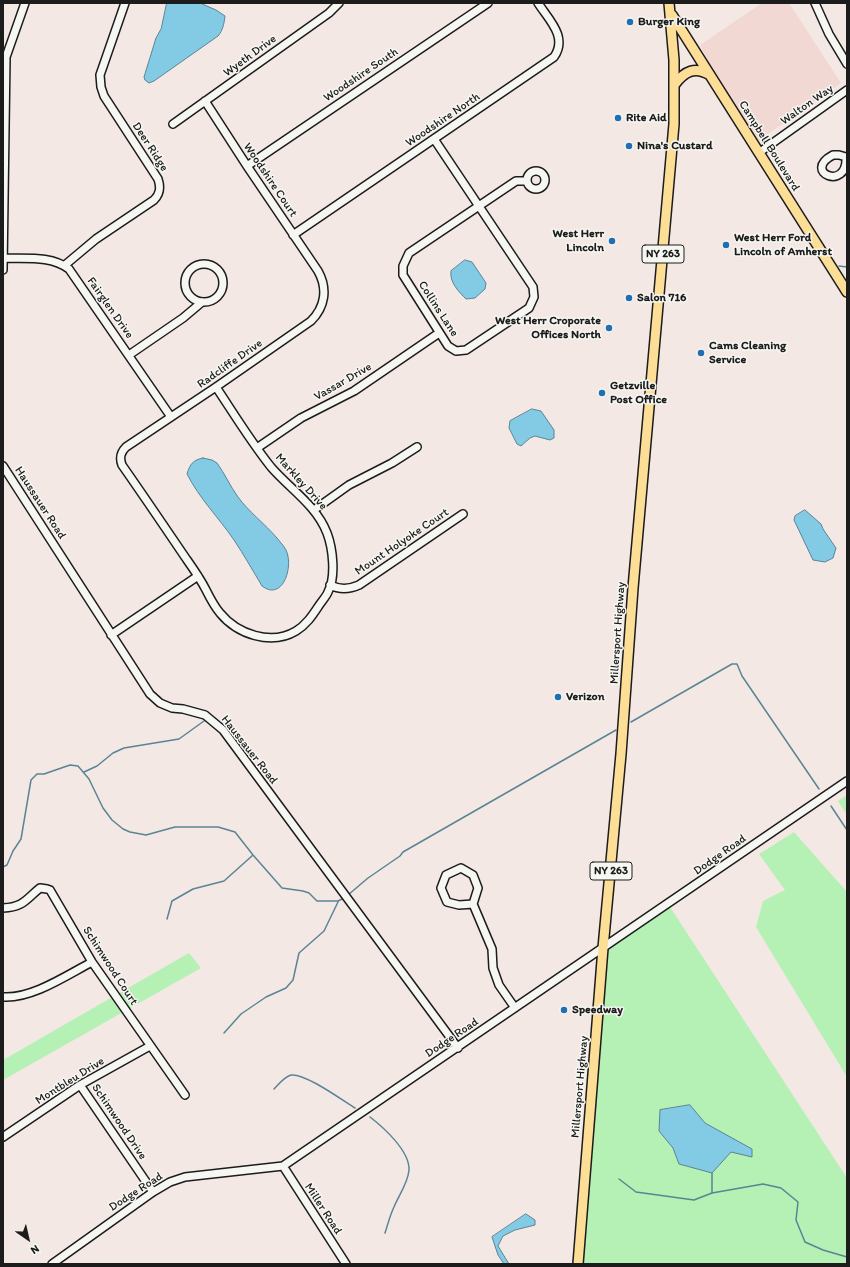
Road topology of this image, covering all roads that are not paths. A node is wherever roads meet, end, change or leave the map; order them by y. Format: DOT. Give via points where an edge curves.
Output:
graph roads {
  1 [pos="25,3"];
  2 [pos="125,3"];
  3 [pos="339,3"];
  4 [pos="488,3"];
  5 [pos="538,3"];
  6 [pos="664,3"];
  7 [pos="669,3"];
  8 [pos="815,3"];
  9 [pos="671,14"];
  10 [pos="847,64"];
  11 [pos="710,75"];
  12 [pos="675,84"];
  13 [pos="847,90"];
  14 [pos="205,101"];
  15 [pos="4,118"];
  16 [pos="173,124"];
  17 [pos="434,139"];
  18 [pos="760,152"];
  19 [pos="247,166"];
  20 [pos="527,181"];
  21 [pos="479,206"];
  22 [pos="4,217"];
  23 [pos="293,235"];
  24 [pos="3,258"];
  25 [pos="65,265"];
  26 [pos="3,270"];
  27 [pos="318,271"];
  28 [pos="847,292"];
  29 [pos="202,302"];
  30 [pos="439,333"];
  31 [pos="129,355"];
  32 [pos="216,387"];
  33 [pos="171,417"];
  34 [pos="417,447"];
  35 [pos="257,448"];
  36 [pos="3,466"];
  37 [pos="314,510"];
  38 [pos="463,514"];
  39 [pos="198,576"];
  40 [pos="330,585"];
  41 [pos="111,635"];
  42 [pos="847,781"];
  43 [pos="473,904"];
  44 [pos="3,908"];
  45 [pos="604,948"];
  46 [pos="92,962"];
  47 [pos="3,997"];
  48 [pos="515,1008"];
  49 [pos="150,1046"];
  50 [pos="458,1048"];
  51 [pos="80,1085"];
  52 [pos="185,1096"];
  53 [pos="3,1137"];
  54 [pos="283,1166"];
  55 [pos="153,1192"];
  56 [pos="52,1264"];
  57 [pos="346,1264"];
  58 [pos="578,1264"];
  1 -- 15 [label="street" via="6,57"];
  2 -- 25 [label="street, Deer Ridge" via="102,68 100,82 104,96 158,179 160,188 154,200 96,239"];
  3 -- 14 [label="street, Wyeth Drive" via="329,13"];
  4 -- 19 [label="street, Woodshire South"];
  5 -- 17 [label="street, Woodshire North" via="559,35 560,46 554,57"];
  6 -- 9 [label="street"];
  7 -- 9 [label="main road, Millersport Highway / NY 263"];
  8 -- 10 [label="street"];
  9 -- 11 [label="main road, Campbell Boulevard"];
  9 -- 12 [label="main road, Millersport Highway / NY 263"];
  11 -- 12 [label="main road" via="700,70 692,71 683,75"];
  11 -- 18 [label="main road, Campbell Boulevard"];
  12 -- 45 [label="main road, Millersport Highway / NY 263" via="672,149"];
  13 -- 18 [label="street, Walton Way"];
  14 -- 16 [label="street, Wyeth Drive"];
  14 -- 19 [label="street, Woodshire Court"];
  15 -- 22 [label="street"];
  17 -- 21 [label="street, Collins Lane"];
  17 -- 23 [label="street, Woodshire North"];
  18 -- 28 [label="main road, Campbell Boulevard"];
  19 -- 23 [label="street, Woodshire Court"];
  20 -- 21 [label="street" via="516,181"];
  21 -- 30 [label="street, Collins Lane" via="409,254 403,266 403,275"];
  21 -- 30 [label="street, Collins Lane" via="533,287 534,297 529,308 466,350 456,350 448,346"];
  22 -- 24 [label="street"];
  23 -- 27 [label="street, Woodshire Court"];
  24 -- 25 [label="street" via="48,259"];
  24 -- 26 [label="street"];
  25 -- 31 [label="street, Fairglen Drive"];
  27 -- 32 [label="street, Radcliffe Drive" via="323,283 324,296 323,304 316,316"];
  29 -- 29 [label="street" via="215,299 222,288 221,276 217,270 206,265 194,267 186,276 185,282 192,298"];
  29 -- 31 [label="street"];
  30 -- 35 [label="street, Vassar Drive" via="354,391 301,418"];
  31 -- 33 [label="street, Fairglen Drive"];
  32 -- 33 [label="street, Radcliffe Drive"];
  32 -- 35 [label="street, Markley Drive"];
  33 -- 39 [label="street, Radcliffe Drive" via="126,447 118,459"];
  34 -- 37 [label="street" via="349,485"];
  35 -- 37 [label="street, Markley Drive" via="272,468"];
  36 -- 41 [label="street, Haussauer Road"];
  37 -- 40 [label="street, Markley Drive" via="330,545 333,565"];
  38 -- 40 [label="street, Mount Holyoke Court" via="359,585 336,588"];
  39 -- 40 [label="street, Markley Drive" via="214,605 226,620 247,633 265,637 289,634 303,625 310,619"];
  39 -- 41 [label="street"];
  41 -- 50 [label="street, Haussauer Road" via="150,694 160,703 205,715 223,730"];
  42 -- 45 [label="street, Dodge Road"];
  43 -- 43 [label="street" via="478,888 473,875 460,868 446,875 441,888 447,902 459,905"];
  43 -- 48 [label="street" via="492,949 493,968 499,985"];
  44 -- 46 [label="street, Schimwood Court" via="23,903 40,888 50,890"];
  45 -- 48 [label="street, Dodge Road"];
  45 -- 58 [label="main road, Millersport Highway / NY 263"];
  46 -- 47 [label="street" via="35,991 17,997"];
  46 -- 49 [label="street, Schimwood Court"];
  48 -- 50 [label="street, Dodge Road"];
  49 -- 51 [label="street, Montbleu Drive"];
  49 -- 52 [label="street, Schimwood Court"];
  50 -- 54 [label="street, Dodge Road"];
  51 -- 53 [label="street, Montbleu Drive"];
  51 -- 55 [label="street, Schimwood Drive"];
  54 -- 55 [label="street, Dodge Road" via="185,1177"];
  54 -- 57 [label="street, Miller Road"];
  55 -- 56 [label="street, Dodge Road"];
}
